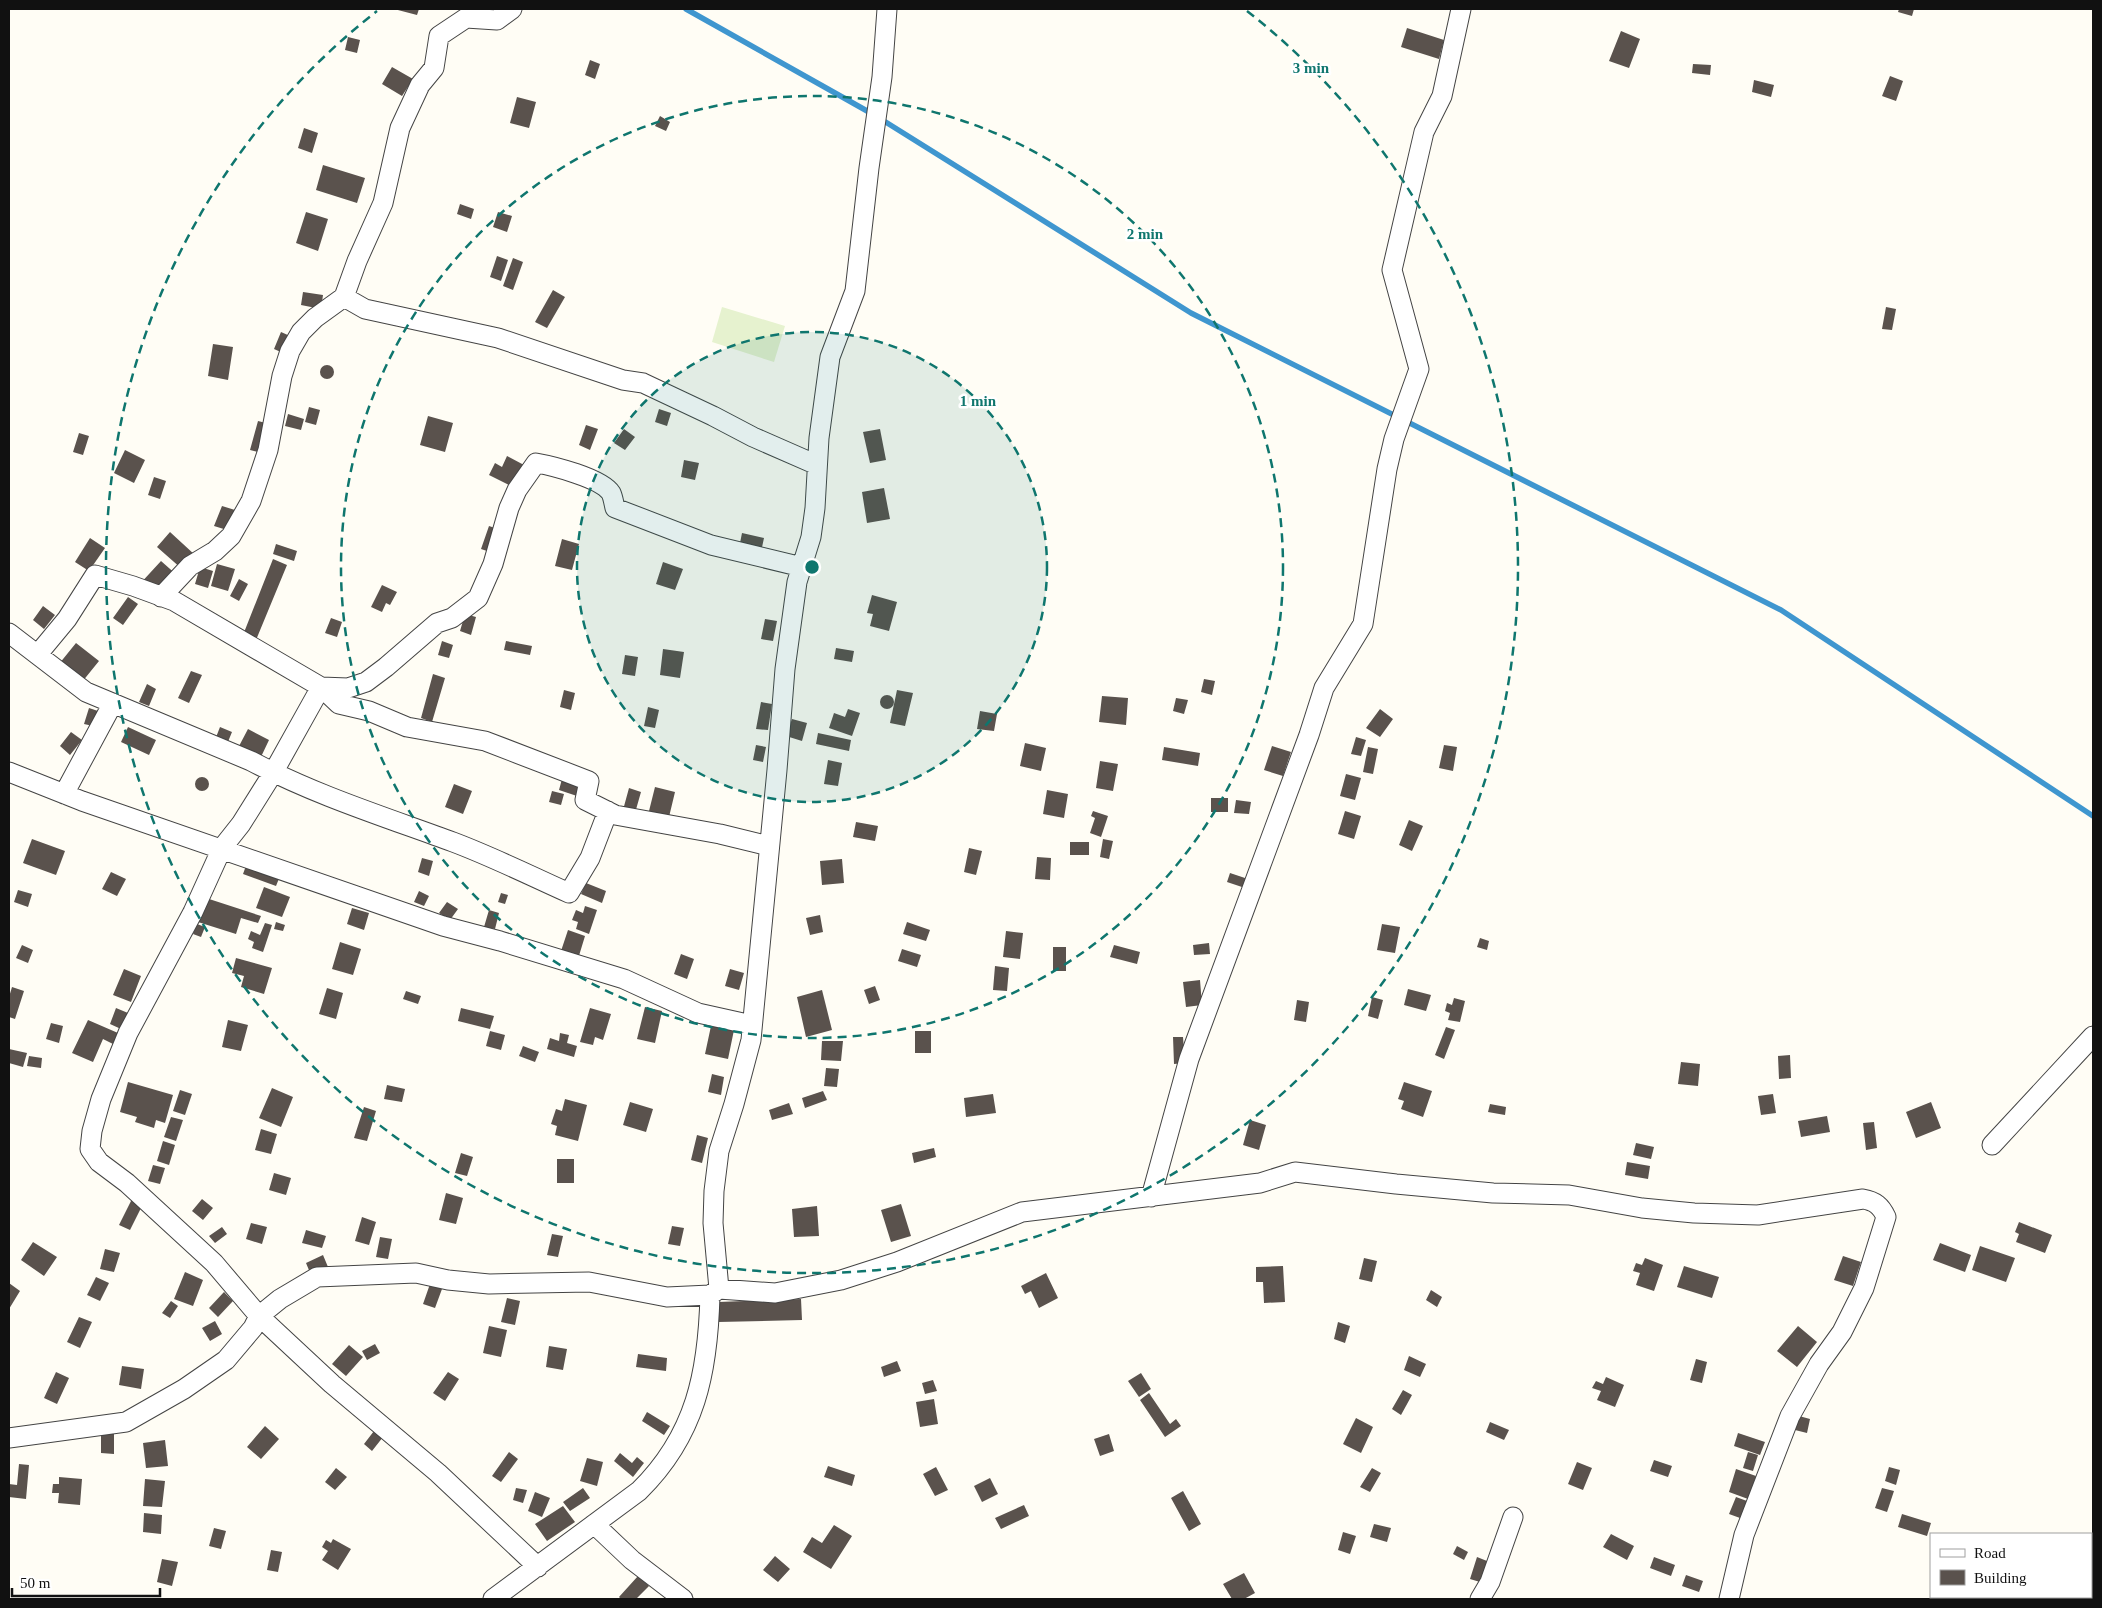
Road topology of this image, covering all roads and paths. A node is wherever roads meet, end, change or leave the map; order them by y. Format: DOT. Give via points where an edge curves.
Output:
graph roads {
  1 [pos="512,9"];
  2 [pos="887,9"];
  3 [pos="1461,9"];
  4 [pos="344,297"];
  5 [pos="818,465"];
  6 [pos="802,567"];
  7 [pos="161,597"];
  8 [pos="9,633"];
  9 [pos="38,654"];
  10 [pos="321,687"];
  11 [pos="113,703"];
  12 [pos="9,772"];
  13 [pos="272,773"];
  14 [pos="64,794"];
  15 [pos="608,811"];
  16 [pos="769,846"];
  17 [pos="222,848"];
  18 [pos="752,1025"];
  19 [pos="2093,1036"];
  20 [pos="1992,1145"];
  21 [pos="1151,1197"];
  22 [pos="715,1292"];
  23 [pos="259,1316"];
  24 [pos="9,1438"];
  25 [pos="1513,1517"];
  26 [pos="594,1524"];
  27 [pos="538,1567"];
  28 [pos="493,1599"];
  29 [pos="683,1599"];
  30 [pos="1480,1599"];
  31 [pos="1729,1599"];
  1 -- 4 [label="street" via="497,20 466,18 439,36 434,68 420,85 400,128 383,203"];
  2 -- 5 [label="street" via="882,76 855,291 830,357"];
  3 -- 21 [label="street" via="1442,96 1424,132 1392,270 1419,370 1394,439 1387,469 1363,624 1324,688 1189,1059"];
  4 -- 5 [label="street" via="365,309 498,338 623,380 643,383"];
  4 -- 7 [label="street" via="301,332 290,351 268,450 251,501 231,536 215,551 190,566"];
  5 -- 6 [label="street" via="811,537"];
  6 -- 10 [label="street" via="711,545 664,528 615,508 610,492 595,482 565,468 536,463 516,490 493,564 478,598 452,618 437,623 366,682 348,688"];
  6 -- 16 [label="street" via="785,669"];
  7 -- 9 [label="street" via="95,575 67,619"];
  7 -- 10 [label="street" via="182,605"];
  8 -- 9 [label="street"];
  9 -- 11 [label="street" via="86,692"];
  10 -- 13 [label="street"];
  10 -- 15 [label="street" via="339,704 369,711 407,727 485,740 589,781 585,800"];
  11 -- 13 [label="street" via="251,761"];
  11 -- 14 [label="street"];
  12 -- 14 [label="street"];
  13 -- 15 [label="street" via="454,843 569,893 590,858"];
  13 -- 17 [label="street"];
  14 -- 17 [label="street"];
  15 -- 16 [label="street"];
  16 -- 18 [label="street"];
  17 -- 18 [label="street" via="443,926 500,940 624,979 698,1013"];
  17 -- 23 [label="street" via="193,912 128,1033 102,1099 90,1149 99,1162 214,1263"];
  18 -- 22 [label="street" via="751,1040 719,1151 714,1224"];
  19 -- 20 [label="street"];
  21 -- 22 [label="street" via="1022,1212 897,1262 841,1280 775,1293"];
  21 -- 31 [label="street" via="1260,1183 1295,1172 1493,1193 1569,1194 1694,1214 1758,1215 1863,1199 1872,1201 1882,1208 1886,1217 1864,1288 1842,1332 1819,1364 1790,1416 1744,1535"];
  22 -- 23 [label="street" via="667,1297 589,1282 489,1284 416,1273 317,1277"];
  22 -- 26 [label="street" via="702,1381 691,1414 658,1472 639,1492"];
  23 -- 24 [label="street" via="226,1360 184,1389 126,1422"];
  23 -- 27 [label="street"];
  25 -- 30 [label="street" via="1490,1582"];
  26 -- 27 [label="street"];
  26 -- 29 [label="street" via="632,1560"];
  27 -- 28 [label="street"];
}
